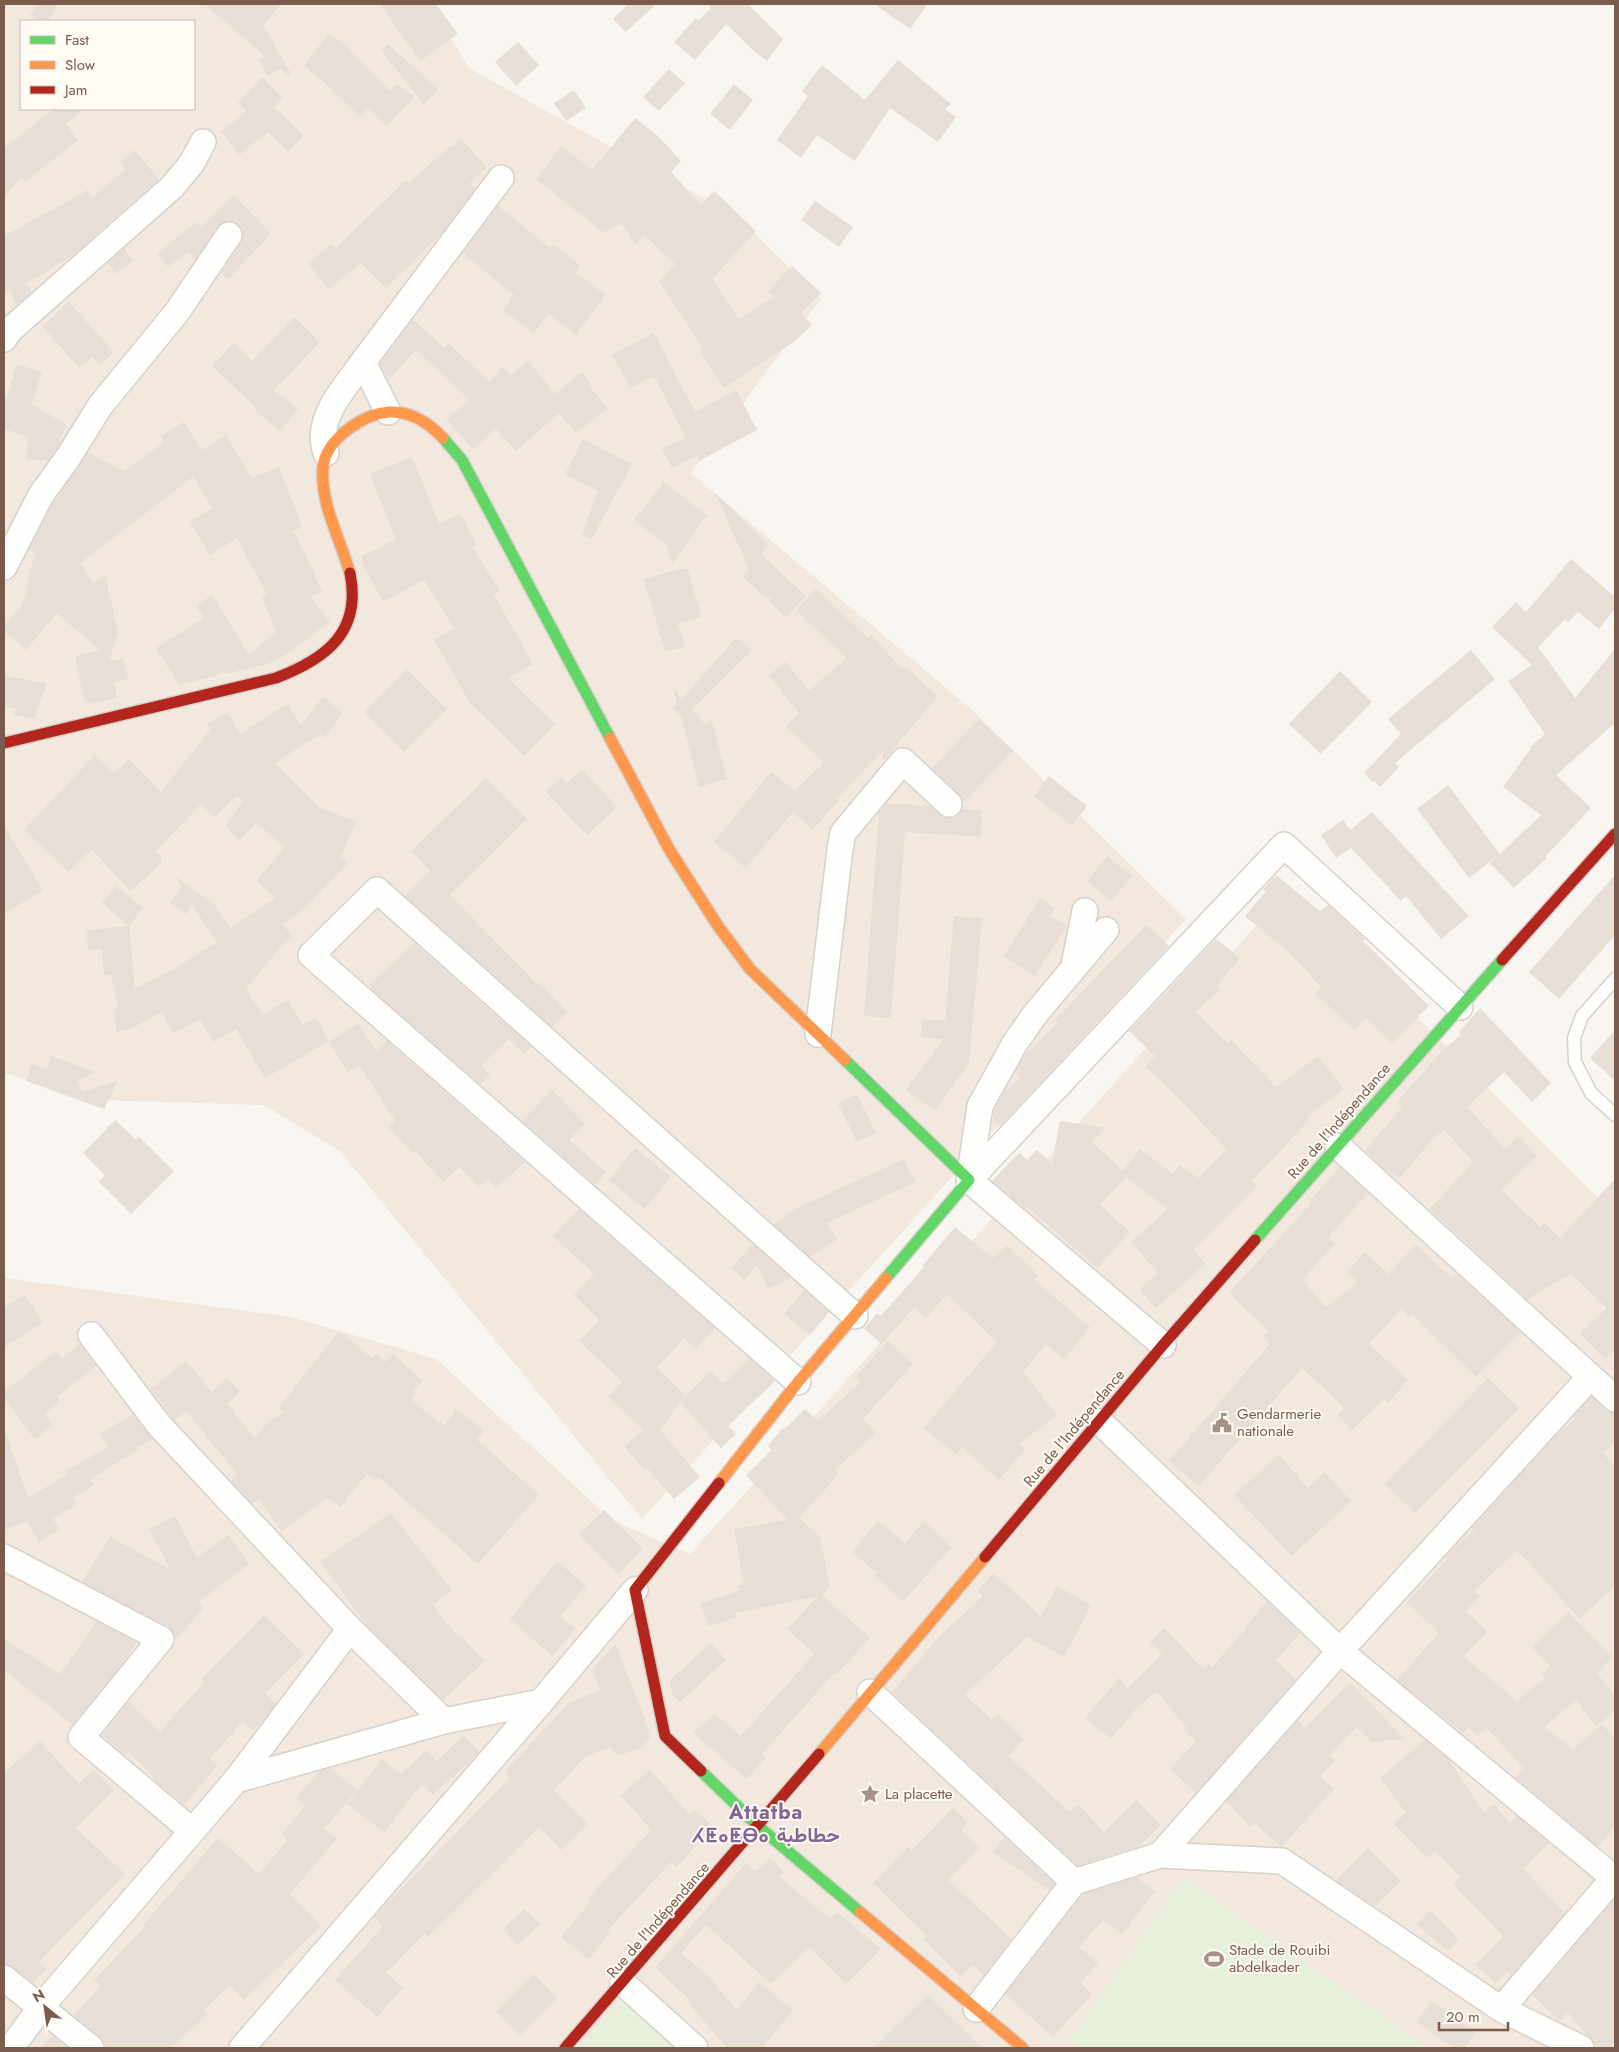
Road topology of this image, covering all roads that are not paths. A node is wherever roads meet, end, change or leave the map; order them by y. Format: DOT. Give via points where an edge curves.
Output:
graph roads {
  1 [pos="203,142"];
  2 [pos="501,178"];
  3 [pos="229,235"];
  4 [pos="4,339"];
  5 [pos="363,362"];
  6 [pos="388,412"];
  7 [pos="326,453"];
  8 [pos="4,567"];
  9 [pos="4,743"];
  10 [pos="948,804"];
  11 [pos="1615,834"];
  12 [pos="1085,911"];
  13 [pos="1106,930"];
  14 [pos="1074,968"];
  15 [pos="1615,979"];
  16 [pos="1460,1007"];
  17 [pos="818,1034"];
  18 [pos="1615,1115"];
  19 [pos="1338,1146"];
  20 [pos="969,1180"];
  21 [pos="855,1316"];
  22 [pos="91,1335"];
  23 [pos="1163,1345"];
  24 [pos="1590,1377"];
  25 [pos="798,1382"];
  26 [pos="1615,1399"];
  27 [pos="1100,1422"];
  28 [pos="4,1557"];
  29 [pos="636,1590"];
  30 [pos="350,1630"];
  31 [pos="1340,1651"];
  32 [pos="870,1692"];
  33 [pos="542,1702"];
  34 [pos="444,1721"];
  35 [pos="236,1780"];
  36 [pos="758,1826"];
  37 [pos="191,1830"];
  38 [pos="1160,1855"];
  39 [pos="1611,1868"];
  40 [pos="1074,1882"];
  41 [pos="4,1978"];
  42 [pos="623,1983"];
  43 [pos="41,2007"];
  44 [pos="976,2008"];
  45 [pos="1501,2009"];
  46 [pos="11,2048"];
  47 [pos="91,2048"];
  48 [pos="242,2048"];
  49 [pos="565,2048"];
  50 [pos="695,2048"];
  51 [pos="1023,2048"];
  52 [pos="1581,2048"];
  1 -- 4 [label="street" via="192,163 172,187 9,331"];
  2 -- 5 [label="street"];
  3 -- 8 [label="street" via="178,312 100,406 70,456 41,495"];
  5 -- 6 [label="street"];
  5 -- 7 [label="street" via="329,412 322,440"];
  6 -- 7 [label="main road" via="354,426 340,436"];
  6 -- 17 [label="main road" via="425,422 462,460 668,849 750,969"];
  7 -- 9 [label="main road" via="323,471 325,507 352,588 347,623 335,644 323,655 276,678"];
  10 -- 17 [label="street" via="903,761 843,834"];
  11 -- 16 [label="main road, Rue de l'Indépendance"];
  12 -- 14 [label="street"];
  13 -- 14 [label="street"];
  14 -- 20 [label="street" via="1015,1043 980,1106"];
  15 -- 18 [label="lane" via="1582,1016 1574,1038 1574,1062 1591,1093"];
  16 -- 19 [label="main road, Rue de l'Indépendance"];
  16 -- 20 [label="street" via="1284,845"];
  17 -- 20 [label="main road"];
  19 -- 23 [label="main road, Rue de l'Indépendance"];
  19 -- 24 [label="street"];
  20 -- 21 [label="main road"];
  20 -- 23 [label="street"];
  21 -- 25 [label="main road"];
  21 -- 25 [label="street" via="377,890 311,955"];
  22 -- 30 [label="street" via="159,1425"];
  23 -- 27 [label="main road, Rue de l'Indépendance"];
  24 -- 26 [label="street"];
  24 -- 31 [label="street"];
  25 -- 29 [label="main road"];
  27 -- 31 [label="street"];
  27 -- 32 [label="main road, Rue de l'Indépendance"];
  28 -- 37 [label="street" via="161,1639 82,1737"];
  29 -- 33 [label="street"];
  29 -- 36 [label="main road" via="665,1736"];
  30 -- 34 [label="street"];
  30 -- 35 [label="street"];
  31 -- 38 [label="street"];
  31 -- 39 [label="street"];
  32 -- 36 [label="main road, Rue de l'Indépendance"];
  32 -- 40 [label="street"];
  33 -- 34 [label="street"];
  33 -- 48 [label="street"];
  34 -- 35 [label="street"];
  35 -- 37 [label="street"];
  36 -- 42 [label="main road, Rue de l'Indépendance"];
  36 -- 44 [label="main road"];
  37 -- 43 [label="street"];
  38 -- 40 [label="street"];
  38 -- 45 [label="street" via="1282,1861"];
  39 -- 45 [label="street"];
  40 -- 44 [label="street"];
  41 -- 43 [label="street"];
  42 -- 49 [label="main road, Rue de l'Indépendance"];
  42 -- 50 [label="street"];
  43 -- 46 [label="street"];
  43 -- 47 [label="street"];
  44 -- 51 [label="main road"];
  45 -- 52 [label="street"];
}
